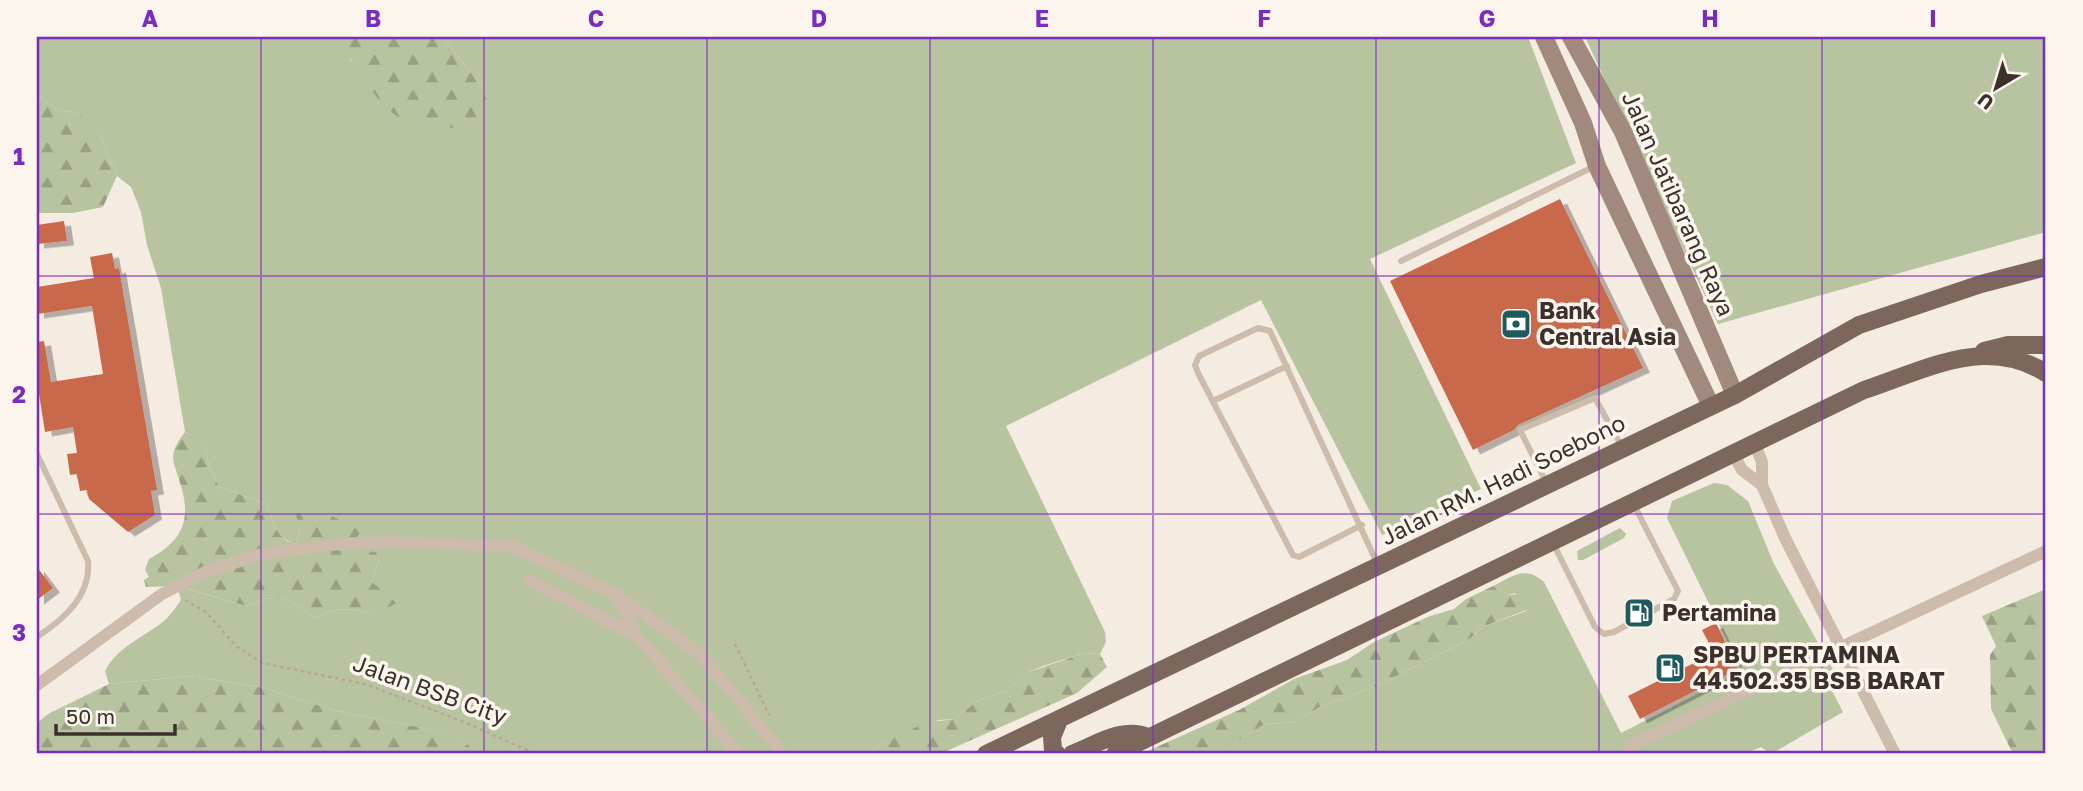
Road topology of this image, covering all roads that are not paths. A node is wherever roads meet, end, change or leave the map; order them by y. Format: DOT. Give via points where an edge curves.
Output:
graph roads {
  1 [pos="1544,37"];
  2 [pos="1571,37"];
  3 [pos="1608,105"];
  4 [pos="1583,123"];
  5 [pos="1597,166"];
  6 [pos="1401,261"];
  7 [pos="2046,267"];
  8 [pos="2046,345"];
  9 [pos="1970,354"];
  10 [pos="1287,366"];
  11 [pos="2046,373"];
  12 [pos="1735,395"];
  13 [pos="1213,401"];
  14 [pos="1711,406"];
  15 [pos="1755,442"];
  16 [pos="1623,448"];
  17 [pos="1733,453"];
  18 [pos="37,454"];
  19 [pos="1547,485"];
  20 [pos="1762,485"];
  21 [pos="1633,504"];
  22 [pos="1362,525"];
  23 [pos="1553,543"];
  24 [pos="2046,551"];
  25 [pos="1379,567"];
  26 [pos="530,580"];
  27 [pos="617,594"];
  28 [pos="637,636"];
  29 [pos="37,637"];
  30 [pos="1839,646"];
  31 [pos="37,685"];
  32 [pos="1059,720"];
  33 [pos="1148,737"];
  34 [pos="1628,747"];
  35 [pos="739,754"];
  36 [pos="783,754"];
  37 [pos="986,754"];
  38 [pos="1057,754"];
  39 [pos="1072,754"];
  40 [pos="1115,754"];
  41 [pos="1895,754"];
  1 -- 4 [label="street"];
  2 -- 3 [label="street, Jalan Jatibarang Raya"];
  3 -- 4 [label="street"];
  3 -- 12 [label="street, Jalan Jatibarang Raya" via="1636,159"];
  4 -- 5 [label="street"];
  5 -- 6 [label="lane"];
  5 -- 14 [label="street"];
  7 -- 12 [label="main road, Jalan RM. Hadi Soebono" via="1859,325"];
  8 -- 9 [label="main road" via="2008,345"];
  9 -- 11 [label="main road" via="2013,359"];
  9 -- 15 [label="main road" via="1864,390"];
  10 -- 13 [label="lane"];
  10 -- 13 [label="lane" via="1270,331 1258,328 1196,360"];
  10 -- 22 [label="lane"];
  12 -- 14 [label="main road, Jalan RM. Hadi Soebono"];
  13 -- 22 [label="lane" via="1293,555 1299,557"];
  14 -- 16 [label="main road, Jalan RM. Hadi Soebono"];
  15 -- 17 [label="main road"];
  15 -- 20 [label="street" via="1762,462"];
  16 -- 19 [label="main road, Jalan RM. Hadi Soebono"];
  16 -- 19 [label="lane" via="1595,398 1520,430"];
  17 -- 20 [label="street" via="1742,470"];
  17 -- 21 [label="main road"];
  18 -- 29 [label="lane" via="85,553 89,573 85,589 61,621"];
  19 -- 25 [label="main road, Jalan RM. Hadi Soebono"];
  20 -- 30 [label="street"];
  21 -- 23 [label="main road"];
  21 -- 23 [label="lane" via="1678,591 1674,599 1615,632 1604,634 1595,627"];
  22 -- 25 [label="lane"];
  23 -- 33 [label="main road"];
  24 -- 30 [label="street"];
  25 -- 32 [label="main road, Jalan RM. Hadi Soebono"];
  26 -- 28 [label="street"];
  27 -- 28 [label="street"];
  27 -- 31 [label="street" via="512,546 387,542 262,554 205,572 162,594"];
  27 -- 36 [label="street" via="700,654"];
  28 -- 35 [label="street"];
  30 -- 34 [label="street"];
  30 -- 41 [label="street"];
  32 -- 37 [label="main road, Jalan RM. Hadi Soebono"];
  32 -- 38 [label="main road" via="1051,743"];
  33 -- 39 [label="main road" via="1139,733 1117,736"];
  33 -- 40 [label="main road"];
}
